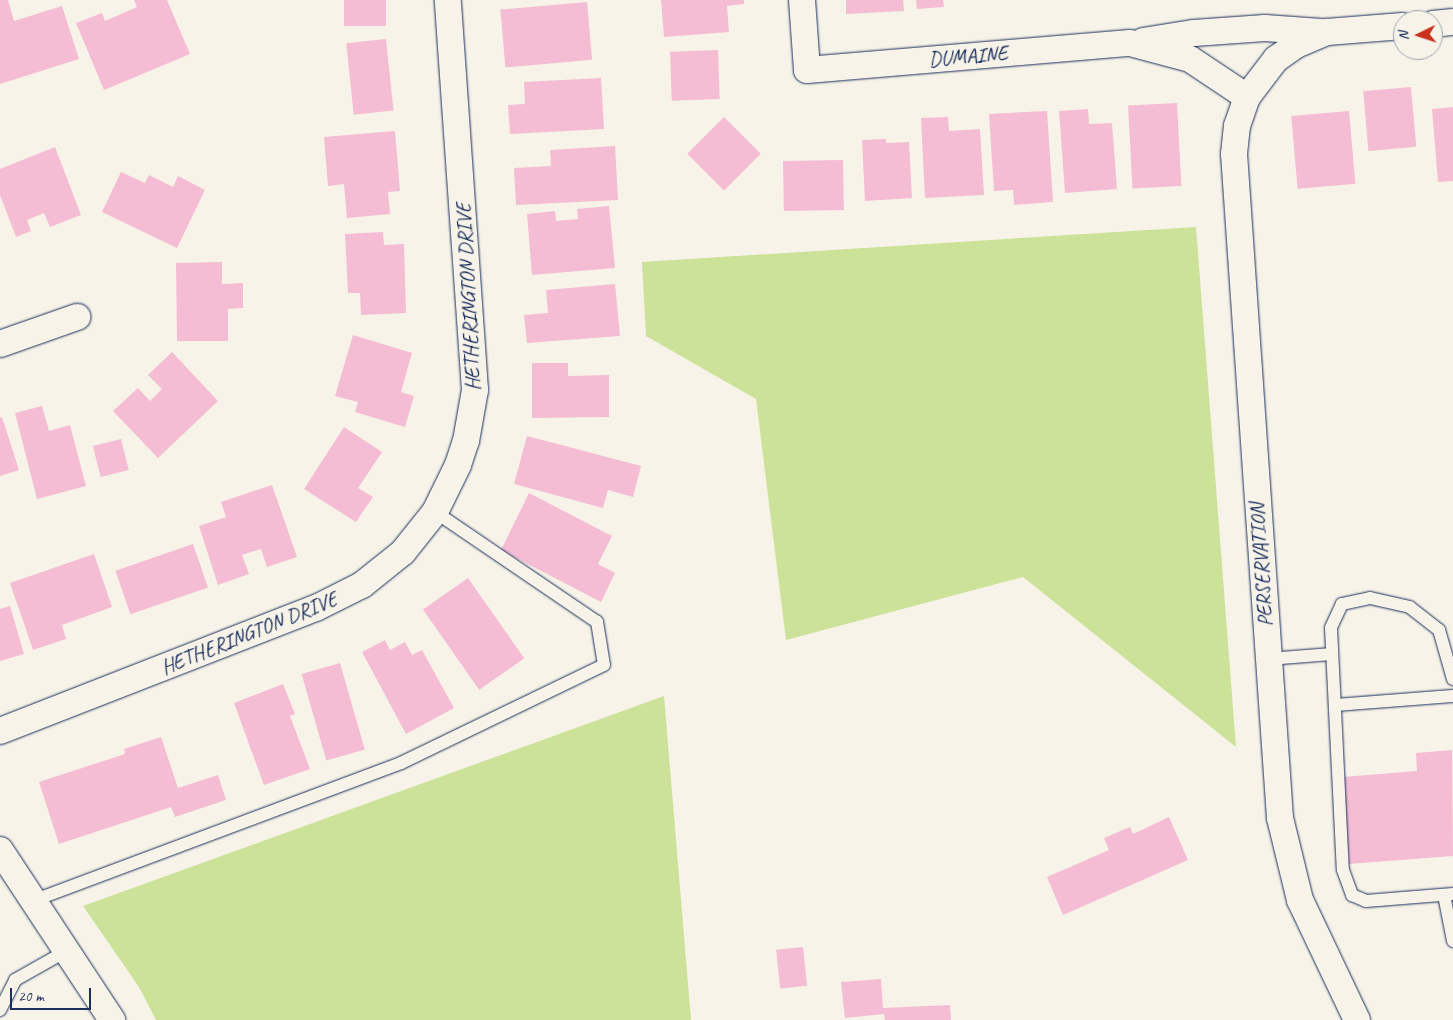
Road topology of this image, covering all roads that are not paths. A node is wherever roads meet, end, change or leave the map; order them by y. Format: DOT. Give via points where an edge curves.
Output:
graph roads {
  1 [pos="448,0"];
  2 [pos="802,0"];
  3 [pos="1393,27"];
  4 [pos="1327,32"];
  5 [pos="1130,43"];
  6 [pos="1247,97"];
  7 [pos="77,317"];
  8 [pos="0,344"];
  9 [pos="435,512"];
  10 [pos="1332,654"];
  11 [pos="1268,659"];
  12 [pos="1453,679"];
  13 [pos="1453,696"];
  14 [pos="1335,705"];
  15 [pos="0,731"];
  16 [pos="0,850"];
  17 [pos="1449,895"];
  18 [pos="35,900"];
  19 [pos="1453,941"];
  20 [pos="69,950"];
  21 [pos="0,1010"];
  22 [pos="112,1020"];
  23 [pos="1357,1020"];
  1 -- 9 [label="street, HETHERINGTON DRIVE" via="474,390 466,441"];
  2 -- 5 [label="street, DUMAINE" via="806,70"];
  3 -- 4 [label="street, DUMAINE"];
  4 -- 5 [label="street, DUMAINE" via="1265,28 1194,33"];
  4 -- 6 [label="street, DUMAINE" via="1276,58"];
  5 -- 6 [label="street, DUMAINE" via="1190,59"];
  6 -- 11 [label="street, PERSERVATION" via="1237,126 1235,188"];
  7 -- 8 [label="street"];
  9 -- 15 [label="street, HETHERINGTON DRIVE" via="402,552 354,589 316,608"];
  9 -- 18 [label="lane" via="597,622 604,665 401,763"];
  10 -- 11 [label="lane"];
  10 -- 12 [label="lane" via="1331,628 1342,604 1370,598 1410,606 1439,630"];
  10 -- 14 [label="lane"];
  11 -- 23 [label="street, PERSERVATION" via="1276,779 1287,855 1300,900"];
  13 -- 14 [label="lane"];
  14 -- 17 [label="lane" via="1343,870 1352,895 1366,901"];
  16 -- 18 [label="street"];
  17 -- 19 [label="lane"];
  18 -- 20 [label="street"];
  20 -- 21 [label="lane" via="15,980"];
  20 -- 22 [label="street"];
}
